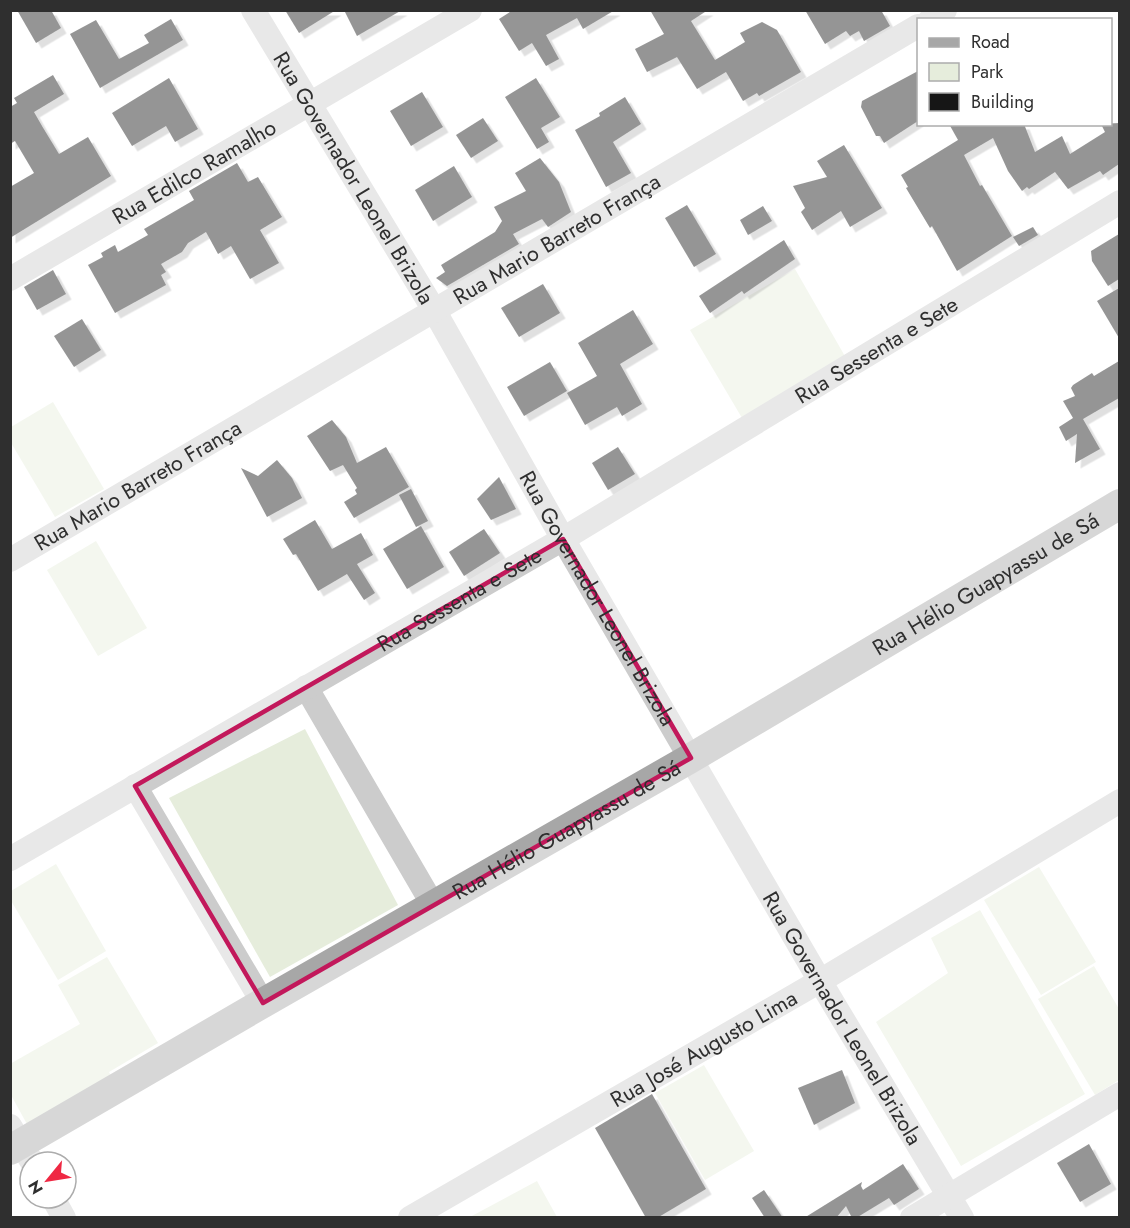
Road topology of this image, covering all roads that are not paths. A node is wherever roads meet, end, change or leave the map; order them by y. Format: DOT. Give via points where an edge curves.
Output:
graph roads {
  1 [pos="253,10"];
  2 [pos="470,10"];
  3 [pos="917,27"];
  4 [pos="309,105"];
  5 [pos="1119,202"];
  6 [pos="10,279"];
  7 [pos="434,310"];
  8 [pos="1119,504"];
  9 [pos="563,539"];
  10 [pos="10,560"];
  11 [pos="306,687"];
  12 [pos="691,758"];
  13 [pos="135,786"];
  14 [pos="1119,801"];
  15 [pos="10,859"];
  16 [pos="433,905"];
  17 [pos="820,981"];
  18 [pos="263,1003"];
  19 [pos="1119,1094"];
  20 [pos="19,1145"];
  21 [pos="949,1196"];
  22 [pos="410,1218"];
  23 [pos="912,1218"];
  24 [pos="962,1218"];
  1 -- 4 [label="street, Rua Governador Leonel Brizola"];
  2 -- 4 [label="street, Rua Edilco Ramalho"];
  3 -- 7 [label="street, Rua Mario Barreto França"];
  4 -- 6 [label="street, Rua Edilco Ramalho"];
  4 -- 7 [label="street, Rua Governador Leonel Brizola"];
  5 -- 9 [label="street, Rua Sessenta e Sete"];
  7 -- 9 [label="street, Rua Governador Leonel Brizola"];
  7 -- 10 [label="street, Rua Mario Barreto França"];
  8 -- 12 [label="main road, Rua Hélio Guapyassu de Sá"];
  9 -- 11 [label="street, Rua Sessenta e Sete"];
  9 -- 12 [label="street, Rua Governador Leonel Brizola"];
  11 -- 13 [label="street, Rua Sessenta e Sete"];
  11 -- 16 [label="street"];
  12 -- 16 [label="main road, Rua Hélio Guapyassu de Sá"];
  12 -- 17 [label="street, Rua Governador Leonel Brizola"];
  13 -- 15 [label="street, Rua Sessenta e Sete"];
  13 -- 18 [label="street"];
  14 -- 17 [label="street, Rua José Augusto Lima"];
  16 -- 18 [label="main road, Rua Hélio Guapyassu de Sá"];
  17 -- 21 [label="street, Rua Governador Leonel Brizola"];
  17 -- 22 [label="street, Rua José Augusto Lima"];
  18 -- 20 [label="main road, Rua Hélio Guapyassu de Sá"];
  19 -- 21 [label="street"];
  21 -- 23 [label="street"];
  21 -- 24 [label="street, Rua Governador Leonel Brizola"];
}
